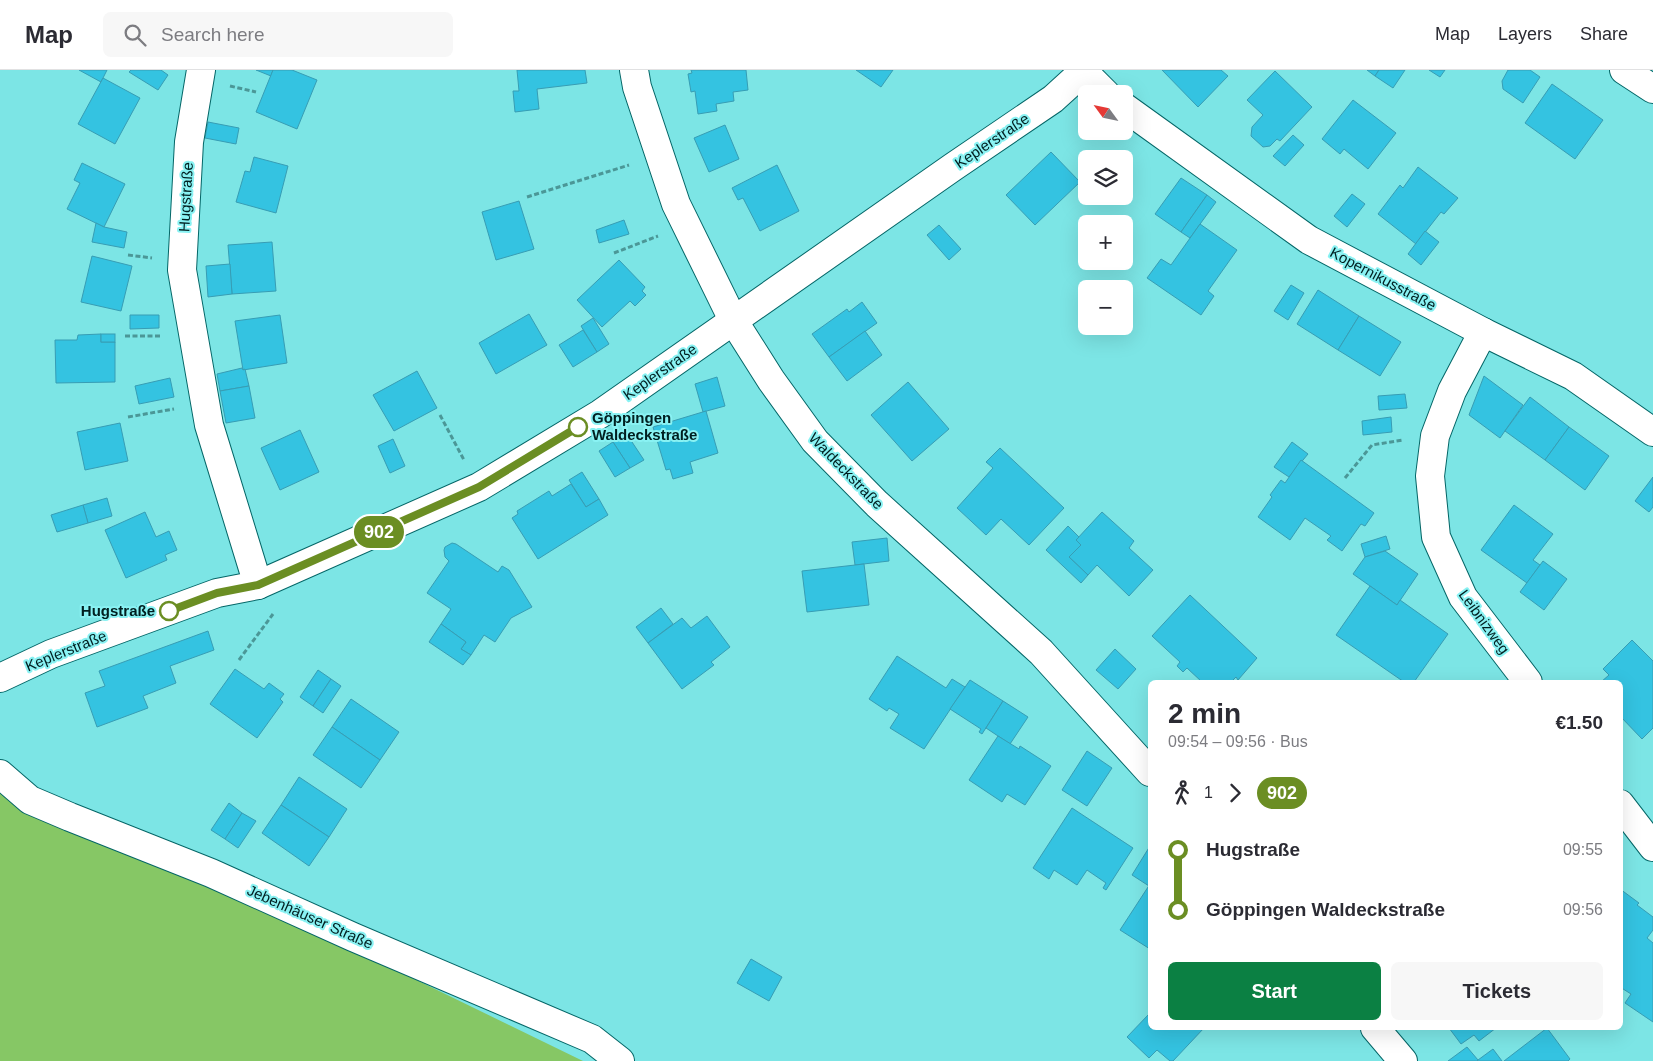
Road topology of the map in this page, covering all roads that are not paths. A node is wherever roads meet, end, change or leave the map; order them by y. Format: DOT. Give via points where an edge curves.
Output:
graph roads {
  1 [pos="201,70"];
  2 [pos="634,70"];
  3 [pos="1624,70"];
  4 [pos="1084,71"];
  5 [pos="1097,85"];
  6 [pos="1653,89"];
  7 [pos="1133,113"];
  8 [pos="732,320"];
  9 [pos="1483,332"];
  10 [pos="1653,432"];
  11 [pos="258,585"];
  12 [pos="0,678"];
  13 [pos="1526,680"];
  14 [pos="1148,770"];
  15 [pos="0,774"];
  16 [pos="1623,808"];
  17 [pos="1653,847"];
  18 [pos="1377,1030"];
  19 [pos="620,1061"];
  20 [pos="1403,1061"];
  1 -- 11 [label="street, Hugstraße" via="189,142 182,270 209,425"];
  2 -- 8 [label="street, Waldeckstraße" via="636,87 676,204"];
  3 -- 6 [label="street"];
  4 -- 5 [label="street"];
  4 -- 8 [label="street, Keplerstraße" via="1053,99"];
  7 -- 9 [label="street, Kopernikusstraße" via="1309,240"];
  8 -- 11 [label="street, Keplerstraße" via="600,414 479,487"];
  8 -- 14 [label="street, Waldeckstraße" via="815,441 877,504 1041,652"];
  9 -- 10 [label="street, Kopernikusstraße" via="1573,376"];
  9 -- 13 [label="street, Leibnizweg" via="1452,391 1435,436 1430,476 1436,537 1463,597"];
  11 -- 12 [label="street, Keplerstraße" via="209,596 51,654"];
  15 -- 19 [label="street, Jebenhäuser Straße" via="30,800 211,873 353,938 592,1039"];
  16 -- 17 [label="street"];
  18 -- 20 [label="street"];
}
